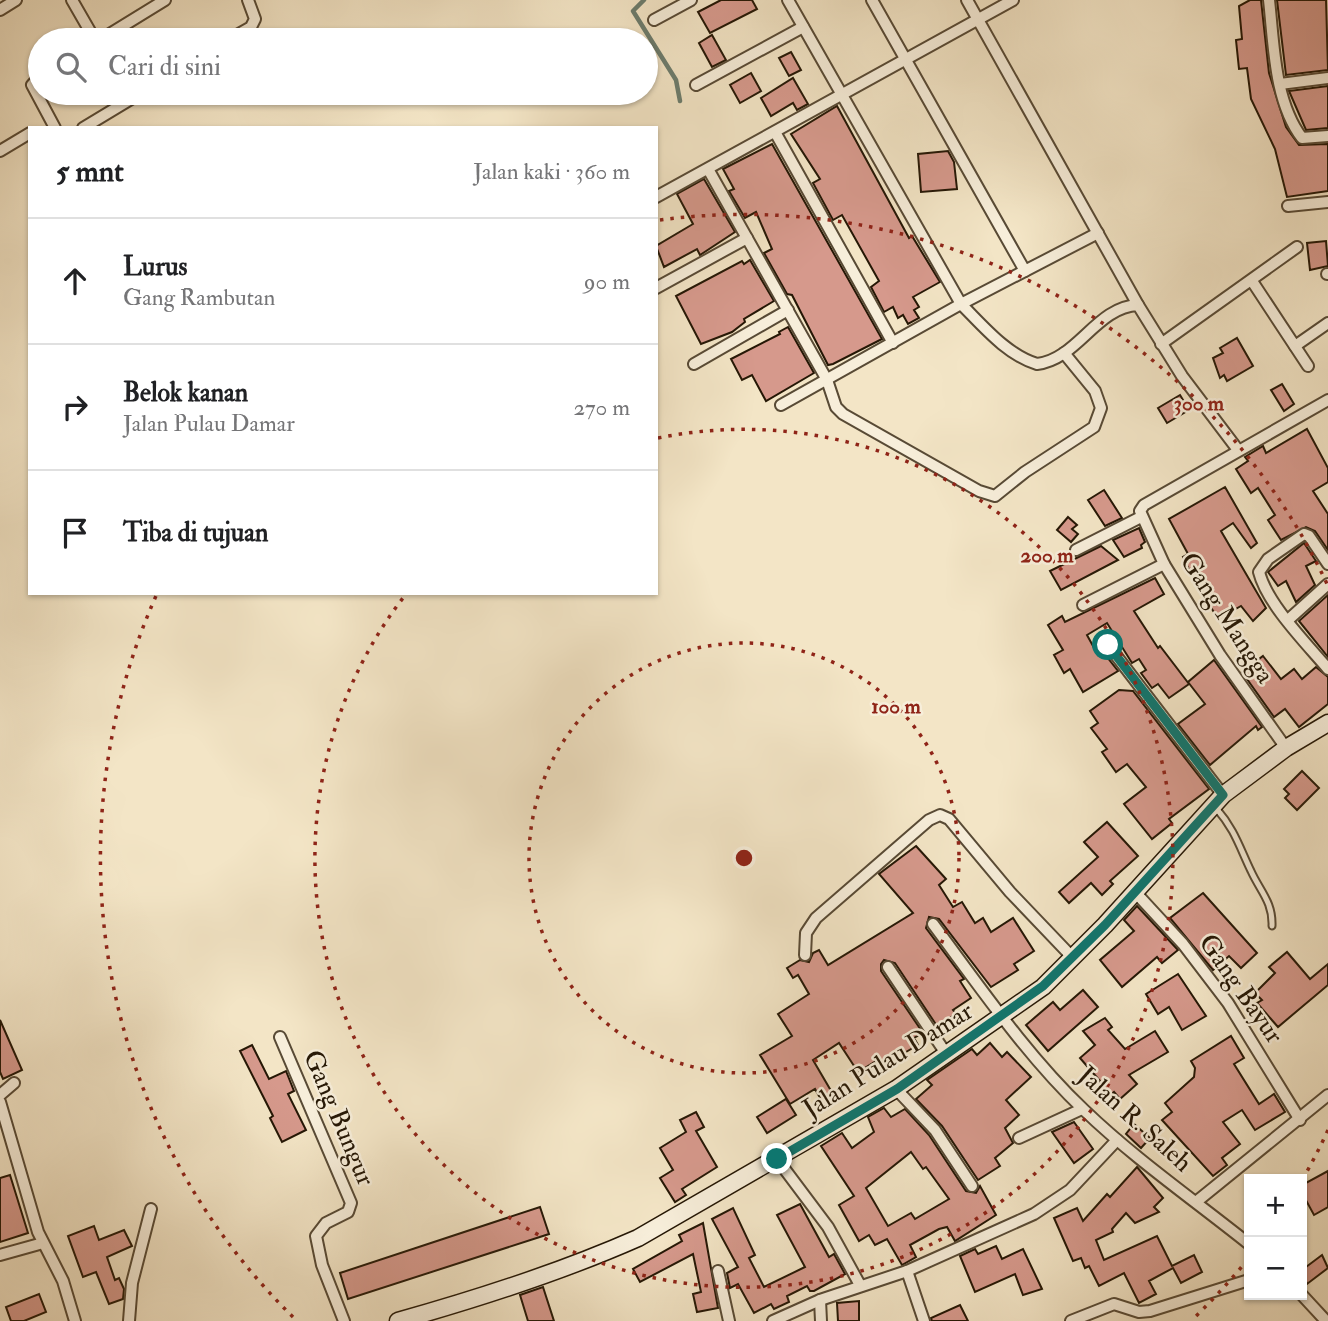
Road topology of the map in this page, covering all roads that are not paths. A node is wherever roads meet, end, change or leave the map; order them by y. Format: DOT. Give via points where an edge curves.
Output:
graph roads {
  1 [pos="16,0"];
  2 [pos="72,0"];
  3 [pos="165,0"];
  4 [pos="248,0"];
  5 [pos="691,0"];
  6 [pos="788,0"];
  7 [pos="872,0"];
  8 [pos="967,0"];
  9 [pos="1013,0"];
  10 [pos="1269,0"];
  11 [pos="0,10"];
  12 [pos="979,18"];
  13 [pos="654,20"];
  14 [pos="803,27"];
  15 [pos="90,28"];
  16 [pos="117,28"];
  17 [pos="249,28"];
  18 [pos="905,58"];
  19 [pos="1328,78"];
  20 [pos="1280,84"];
  21 [pos="696,85"];
  22 [pos="842,94"];
  23 [pos="42,105"];
  24 [pos="121,105"];
  25 [pos="52,124"];
  26 [pos="86,126"];
  27 [pos="775,132"];
  28 [pos="28,134"];
  29 [pos="1328,136"];
  30 [pos="0,151"];
  31 [pos="708,169"];
  32 [pos="658,196"];
  33 [pos="1328,202"];
  34 [pos="1288,206"];
  35 [pos="1098,233"];
  36 [pos="747,238"];
  37 [pos="1297,247"];
  38 [pos="1025,271"];
  39 [pos="1252,281"];
  40 [pos="658,287"];
  41 [pos="961,304"];
  42 [pos="1138,305"];
  43 [pos="788,310"];
  44 [pos="1328,323"];
  45 [pos="893,343"];
  46 [pos="1161,344"];
  47 [pos="1295,346"];
  48 [pos="1064,353"];
  49 [pos="694,364"];
  50 [pos="1308,366"];
  51 [pos="827,380"];
  52 [pos="1328,400"];
  53 [pos="781,405"];
  54 [pos="1238,450"];
  55 [pos="1140,513"];
  56 [pos="1076,550"];
  57 [pos="1164,564"];
  58 [pos="1328,564"];
  59 [pos="1328,583"];
  60 [pos="1083,604"];
  61 [pos="1288,620"];
  62 [pos="1108,645"];
  63 [pos="1328,669"];
  64 [pos="1328,723"];
  65 [pos="1286,748"];
  66 [pos="1218,800"];
  67 [pos="1135,892"];
  68 [pos="933,924"];
  69 [pos="1272,926"];
  70 [pos="804,955"];
  71 [pos="1073,958"];
  72 [pos="888,967"];
  73 [pos="1004,1015"];
  74 [pos="280,1037"];
  75 [pos="947,1055"];
  76 [pos="14,1083"];
  77 [pos="897,1089"];
  78 [pos="0,1095"];
  79 [pos="1328,1095"];
  80 [pos="0,1102"];
  81 [pos="1083,1109"];
  82 [pos="1300,1120"];
  83 [pos="1019,1138"];
  84 [pos="1117,1140"];
  85 [pos="777,1159"];
  86 [pos="972,1186"];
  87 [pos="1196,1202"];
  88 [pos="151,1209"];
  89 [pos="1244,1240"];
  90 [pos="43,1242"];
  91 [pos="0,1255"];
  92 [pos="718,1271"];
  93 [pos="907,1271"];
  94 [pos="1244,1282"];
  95 [pos="860,1285"];
  96 [pos="820,1300"];
  97 [pos="1307,1300"];
  98 [pos="75,1321"];
  99 [pos="129,1321"];
  100 [pos="344,1321"];
  101 [pos="398,1321"];
  102 [pos="729,1321"];
  103 [pos="773,1321"];
  104 [pos="821,1321"];
  105 [pos="924,1321"];
  106 [pos="1071,1321"];
  107 [pos="1326,1321"];
  1 -- 11 [label="street"];
  2 -- 15 [label="street"];
  3 -- 16 [label="street"];
  4 -- 17 [label="street" via="255,19"];
  5 -- 13 [label="street"];
  6 -- 14 [label="street"];
  7 -- 18 [label="street"];
  8 -- 12 [label="street"];
  9 -- 12 [label="street"];
  10 -- 20 [label="street"];
  12 -- 18 [label="street"];
  12 -- 35 [label="street"];
  14 -- 21 [label="street"];
  14 -- 22 [label="street"];
  18 -- 22 [label="street"];
  18 -- 38 [label="street"];
  19 -- 20 [label="street"];
  20 -- 29 [label="street" via="1301,137"];
  22 -- 27 [label="street"];
  22 -- 41 [label="street"];
  23 -- 25 [label="street"];
  24 -- 26 [label="street"];
  27 -- 31 [label="street"];
  27 -- 45 [label="street"];
  28 -- 30 [label="street"];
  31 -- 32 [label="street"];
  31 -- 36 [label="street"];
  33 -- 34 [label="street"];
  35 -- 38 [label="street"];
  35 -- 42 [label="street"];
  36 -- 40 [label="street"];
  36 -- 43 [label="street"];
  37 -- 39 [label="street"];
  38 -- 41 [label="street"];
  39 -- 46 [label="street"];
  39 -- 47 [label="street"];
  41 -- 45 [label="street"];
  41 -- 48 [label="street" via="1026,360 1045,363"];
  42 -- 46 [label="street"];
  42 -- 48 [label="street" via="1108,316"];
  43 -- 49 [label="street"];
  43 -- 51 [label="street"];
  44 -- 47 [label="street"];
  45 -- 51 [label="street"];
  46 -- 54 [label="street"];
  47 -- 50 [label="street"];
  48 -- 51 [label="street" via="1095,391 1101,408 1094,427 995,496 842,414"];
  51 -- 53 [label="street"];
  52 -- 54 [label="street"];
  54 -- 55 [label="street"];
  55 -- 56 [label="street"];
  55 -- 57 [label="street, Gang Mangga"];
  57 -- 60 [label="street"];
  57 -- 65 [label="street, Gang Mangga" via="1220,655"];
  58 -- 61 [label="street" via="1304,534 1268,559 1260,575"];
  59 -- 61 [label="street"];
  61 -- 63 [label="street"];
  62 -- 66 [label="street"];
  64 -- 65 [label="street, Jalan Pulau Damar"];
  65 -- 66 [label="street, Jalan Pulau Damar"];
  66 -- 67 [label="street, Jalan Pulau Damar"];
  66 -- 69 [label="lane" via="1268,898"];
  67 -- 71 [label="street, Jalan Pulau Damar"];
  67 -- 82 [label="street, Gang Bayur" via="1228,1003"];
  68 -- 73 [label="street, Jalan R. Saleh"];
  70 -- 71 [label="street" via="806,933 816,918 940,815 949,819"];
  71 -- 73 [label="street, Jalan Pulau Damar"];
  72 -- 75 [label="street"];
  73 -- 75 [label="street, Jalan Pulau Damar"];
  73 -- 81 [label="street, Jalan R. Saleh"];
  74 -- 100 [label="street, Gang Bungur" via="351,1203 348,1212 326,1223 316,1236"];
  75 -- 77 [label="street, Jalan Pulau Damar"];
  76 -- 78 [label="street"];
  77 -- 85 [label="street, Jalan Pulau Damar"];
  77 -- 86 [label="street" via="934,1130"];
  79 -- 82 [label="street"];
  80 -- 90 [label="street"];
  81 -- 83 [label="street"];
  81 -- 84 [label="street, Jalan R. Saleh"];
  82 -- 87 [label="street"];
  84 -- 87 [label="street, Jalan R. Saleh"];
  84 -- 93 [label="street" via="1052,1203"];
  85 -- 95 [label="street" via="828,1227"];
  85 -- 101 [label="street, Jalan Pulau Damar" via="665,1224 595,1257"];
  87 -- 89 [label="street, Jalan R. Saleh"];
  88 -- 99 [label="street" via="132,1283"];
  90 -- 91 [label="street"];
  90 -- 98 [label="street" via="63,1281"];
  92 -- 102 [label="street"];
  93 -- 95 [label="street"];
  93 -- 105 [label="street"];
  94 -- 106 [label="street" via="1150,1311 1114,1304"];
  95 -- 96 [label="street"];
  96 -- 103 [label="street"];
  96 -- 104 [label="street"];
  97 -- 107 [label="street"];
}
